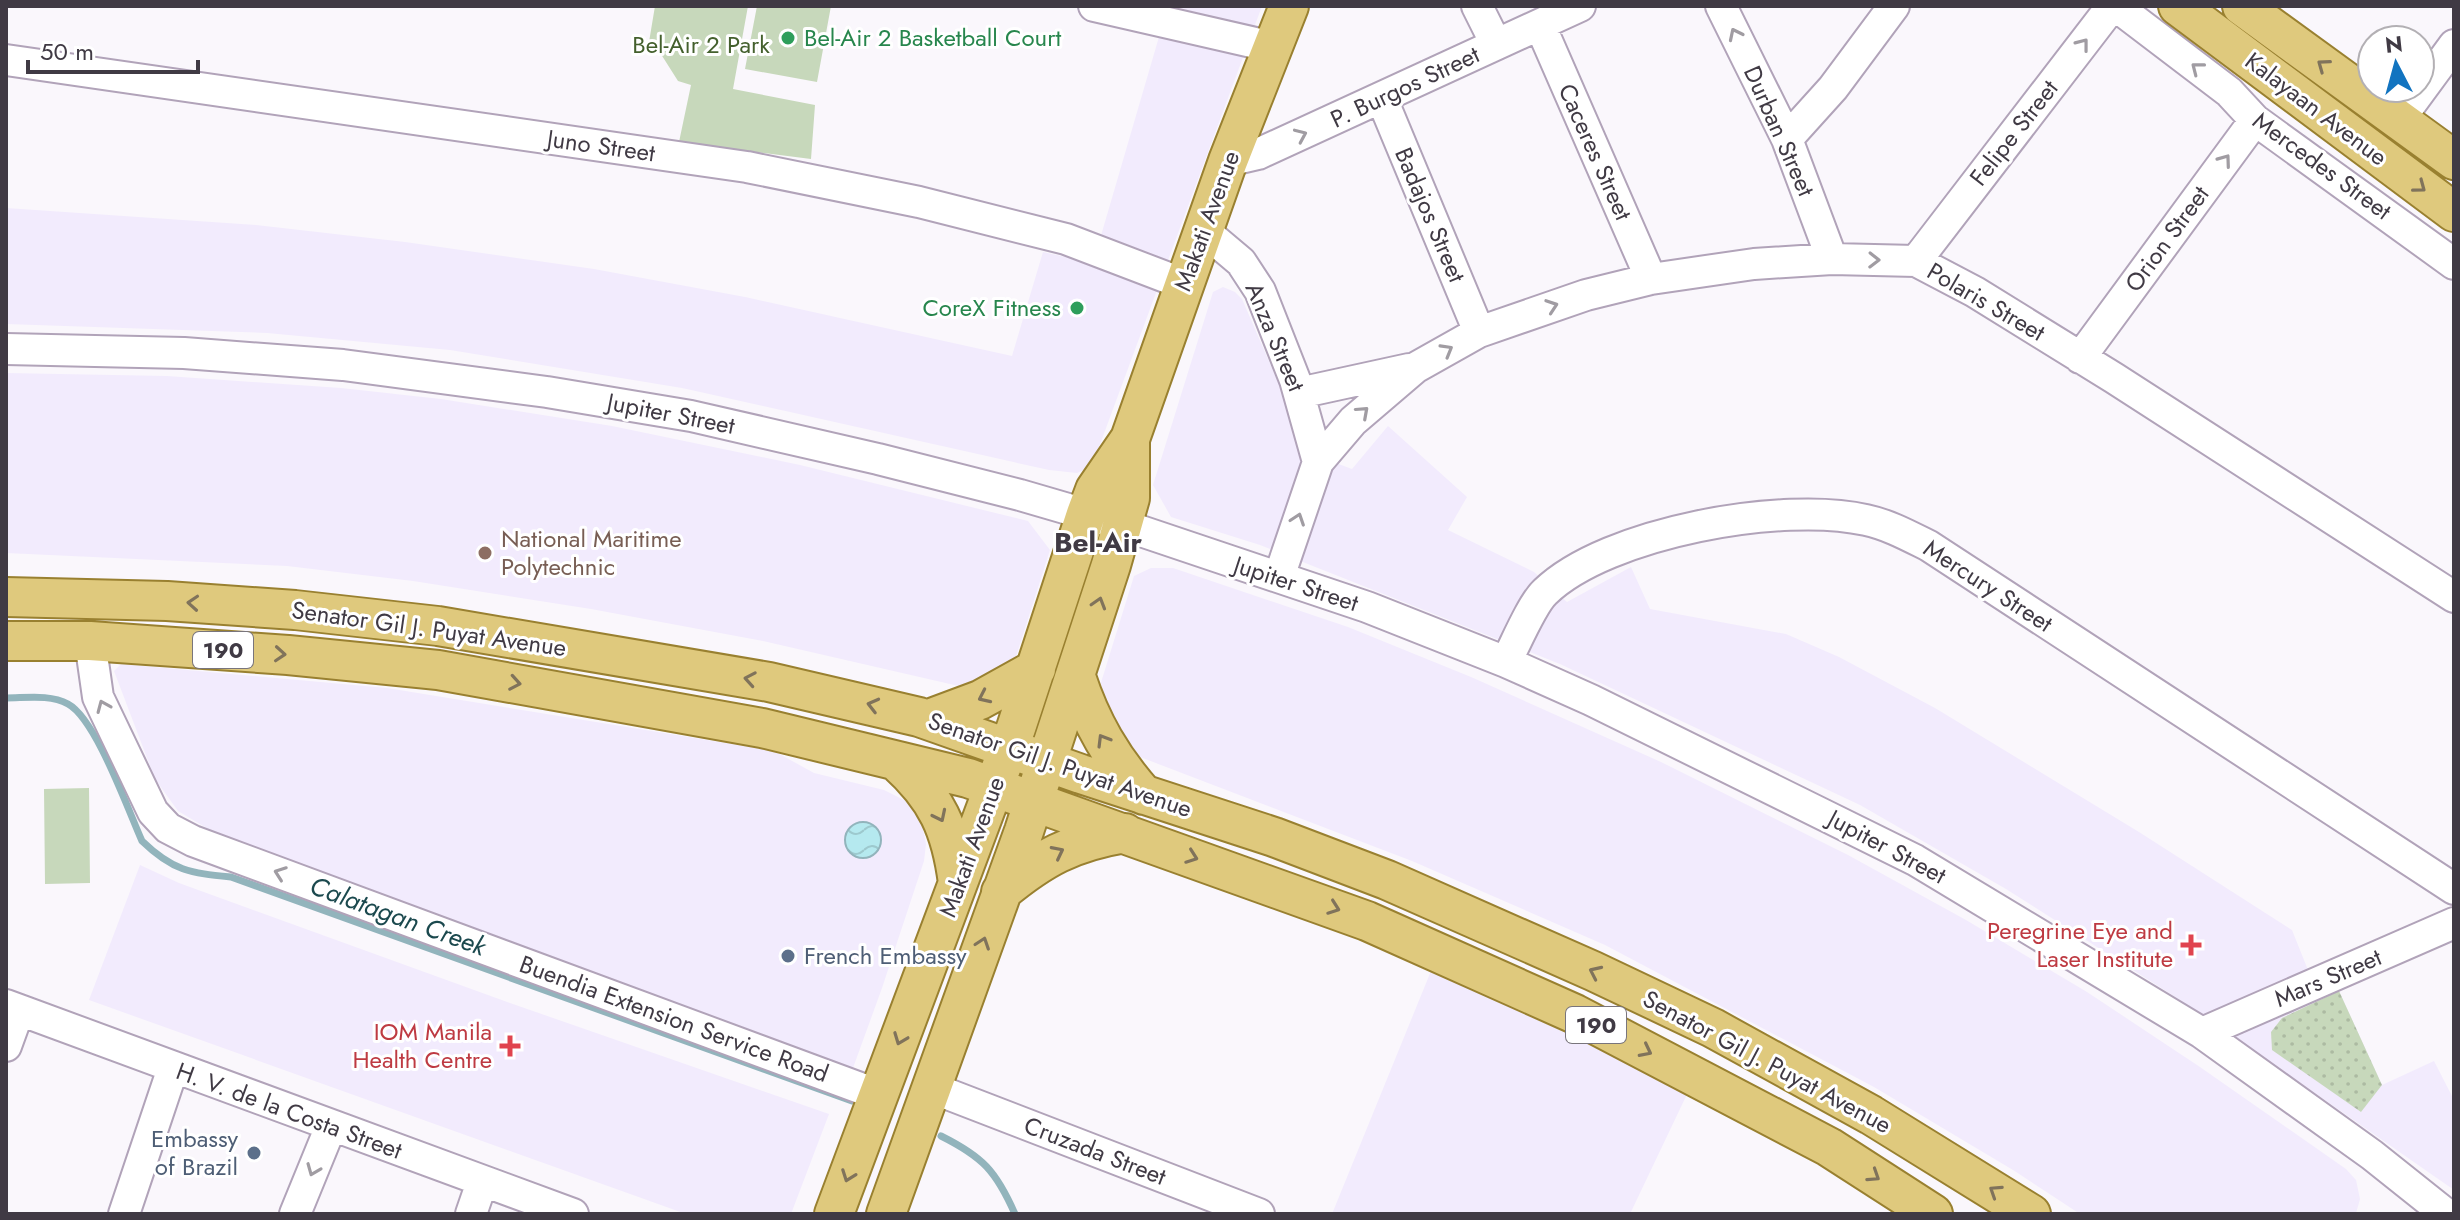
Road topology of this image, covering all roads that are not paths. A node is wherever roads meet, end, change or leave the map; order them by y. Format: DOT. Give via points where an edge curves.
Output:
graph roads {
  1 [pos="1094,6"];
  2 [pos="1289,6"];
  3 [pos="1477,6"];
  4 [pos="1580,6"];
  5 [pos="1721,6"];
  6 [pos="1894,6"];
  7 [pos="2114,6"];
  8 [pos="2178,6"];
  9 [pos="2242,6"];
  10 [pos="1540,25"];
  11 [pos="1496,44"];
  12 [pos="2454,45"];
  13 [pos="1273,47"];
  14 [pos="6,60"];
  15 [pos="1382,99"];
  16 [pos="2255,120"];
  17 [pos="2399,120"];
  18 [pos="1787,139"];
  19 [pos="2454,160"];
  20 [pos="1228,161"];
  21 [pos="2454,212"];
  22 [pos="1203,230"];
  23 [pos="1832,259"];
  24 [pos="1916,261"];
  25 [pos="2454,264"];
  26 [pos="1651,279"];
  27 [pos="1184,284"];
  28 [pos="1479,332"];
  29 [pos="6,349"];
  30 [pos="2080,358"];
  31 [pos="1415,368"];
  32 [pos="1299,393"];
  33 [pos="1130,439"];
  34 [pos="1318,462"];
  35 [pos="1086,514"];
  36 [pos="1123,525"];
  37 [pos="1279,577"];
  38 [pos="6,597"];
  39 [pos="2454,597"];
  40 [pos="6,641"];
  41 [pos="90,641"];
  42 [pos="1506,662"];
  43 [pos="1036,669"];
  44 [pos="1076,677"];
  45 [pos="929,719"];
  46 [pos="1009,748"];
  47 [pos="896,761"];
  48 [pos="1047,762"];
  49 [pos="994,787"];
  50 [pos="1144,795"];
  51 [pos="1034,801"];
  52 [pos="1125,833"];
  53 [pos="958,883"];
  54 [pos="2454,889"];
  55 [pos="1001,892"];
  56 [pos="2454,923"];
  57 [pos="12,1008"];
  58 [pos="2202,1033"];
  59 [pos="6,1046"];
  60 [pos="173,1068"];
  61 [pos="932,1088"];
  62 [pos="871,1116"];
  63 [pos="331,1126"];
  64 [pos="482,1182"];
  65 [pos="2443,1210"];
  66 [pos="124,1214"];
  67 [pos="295,1214"];
  68 [pos="471,1214"];
  69 [pos="573,1214"];
  70 [pos="834,1214"];
  71 [pos="886,1214"];
  72 [pos="1259,1214"];
  73 [pos="1933,1214"];
  74 [pos="2031,1214"];
  1 -- 13 [label="street"];
  2 -- 13 [label="main road, Makati Avenue"];
  3 -- 11 [label="street"];
  4 -- 10 [label="street, P. Burgos Street"];
  18 -- 5 [label="street, Durban Street, one-way"];
  6 -- 18 [label="street"];
  16 -- 7 [label="street, Mercedes Street, one-way" via="2229,92"];
  24 -- 7 [label="street, Felipe Street, one-way"];
  8 -- 21 [label="main road, Kalayaan Avenue, one-way"];
  17 -- 9 [label="main road, Kalayaan Avenue, one-way"];
  10 -- 11 [label="street, P. Burgos Street"];
  10 -- 26 [label="street, Caceres Street"];
  11 -- 15 [label="street, P. Burgos Street"];
  12 -- 17 [label="street"];
  13 -- 20 [label="main road, Makati Avenue"];
  14 -- 27 [label="street, Juno Street" via="747,167 1066,239"];
  20 -- 15 [label="street, P. Burgos Street, one-way" via="1258,154"];
  15 -- 28 [label="street, Badajos Street"];
  16 -- 25 [label="street, Mercedes Street"];
  30 -- 16 [label="street, Orion Street, one-way"];
  17 -- 19 [label="main road, Kalayaan Avenue"];
  18 -- 23 [label="street, Durban Street"];
  20 -- 22 [label="main road, Makati Avenue"];
  22 -- 27 [label="main road, Makati Avenue"];
  22 -- 32 [label="street, Anza Street" via="1241,262 1260,291"];
  23 -- 24 [label="street, Polaris Street, one-way"];
  23 -- 26 [label="street, Polaris Street"];
  24 -- 30 [label="street, Polaris Street"];
  28 -- 26 [label="street, Polaris Street, one-way"];
  27 -- 33 [label="main road, Makati Avenue"];
  31 -- 28 [label="street, Polaris Street, one-way"];
  29 -- 35 [label="street, Jupiter Street" via="287,360 547,392 780,436"];
  30 -- 39 [label="street, Polaris Street"];
  31 -- 32 [label="street, Polaris Street"];
  34 -- 31 [label="street, Polaris Street, one-way" via="1353,421"];
  32 -- 34 [label="street, Anza Street"];
  33 -- 35 [label="main road, Makati Avenue" via="1095,490"];
  33 -- 36 [label="main road, Makati Avenue" via="1130,498"];
  37 -- 34 [label="street, Polaris Street, one-way"];
  35 -- 36 [label="street, Jupiter Street"];
  35 -- 43 [label="main road, Makati Avenue"];
  36 -- 37 [label="street, Jupiter Street"];
  44 -- 36 [label="main road, Makati Avenue, one-way"];
  37 -- 42 [label="street, Jupiter Street"];
  45 -- 38 [label="main road, Senator Gil J. Puyat Avenue / 190, one-way" via="754,679 438,626 167,601"];
  40 -- 41 [label="main road, Senator Gil J. Puyat Avenue / 190"];
  41 -- 47 [label="main road, Senator Gil J. Puyat Avenue / 190, one-way" via="438,670 762,728"];
  62 -- 41 [label="street, Buendia Extension Service Road, one-way" via="168,828 153,812 98,697"];
  42 -- 54 [label="street, Mercury Street" via="1543,593 1637,542 1745,519 1811,513 1866,520 1929,546"];
  42 -- 58 [label="street, Jupiter Street" via="1915,860"];
  43 -- 45 [label="main road, one-way" via="980,700"];
  43 -- 46 [label="main road, Makati Avenue"];
  44 -- 48 [label="main road, Makati Avenue"];
  50 -- 44 [label="main road, one-way" via="1100,737"];
  45 -- 46 [label="main road, Senator Gil J. Puyat Avenue / 190"];
  46 -- 48 [label="main road, Senator Gil J. Puyat Avenue / 190"];
  46 -- 49 [label="main road, Makati Avenue"];
  47 -- 49 [label="main road, Senator Gil J. Puyat Avenue / 190"];
  47 -- 53 [label="main road, one-way" via="930,795 942,816 954,849"];
  48 -- 50 [label="main road, Senator Gil J. Puyat Avenue / 190"];
  48 -- 51 [label="main road, Makati Avenue"];
  49 -- 51 [label="main road, Senator Gil J. Puyat Avenue / 190"];
  49 -- 53 [label="main road, Makati Avenue"];
  74 -- 50 [label="main road, Senator Gil J. Puyat Avenue / 190, one-way" via="1871,1115 1619,983 1387,880"];
  51 -- 52 [label="main road, Senator Gil J. Puyat Avenue / 190"];
  51 -- 55 [label="main road, Makati Avenue"];
  55 -- 52 [label="main road, one-way" via="1062,849"];
  52 -- 73 [label="main road, Senator Gil J. Puyat Avenue / 190, one-way" via="1367,921 1575,1014 1829,1147"];
  53 -- 62 [label="main road, Makati Avenue, one-way"];
  61 -- 55 [label="main road, Makati Avenue, one-way"];
  56 -- 58 [label="street, Mars Street"];
  57 -- 59 [label="street"];
  57 -- 60 [label="street, H. V. de la Costa Street"];
  58 -- 65 [label="street, Jupiter Street"];
  60 -- 63 [label="street, H. V. de la Costa Street"];
  60 -- 66 [label="street"];
  61 -- 71 [label="main road, Makati Avenue"];
  61 -- 72 [label="street, Cruzada Street"];
  62 -- 70 [label="main road, Makati Avenue, one-way"];
  63 -- 64 [label="street, H. V. de la Costa Street"];
  63 -- 67 [label="street, one-way"];
  64 -- 68 [label="street"];
  64 -- 69 [label="street, H. V. de la Costa Street"];
}
